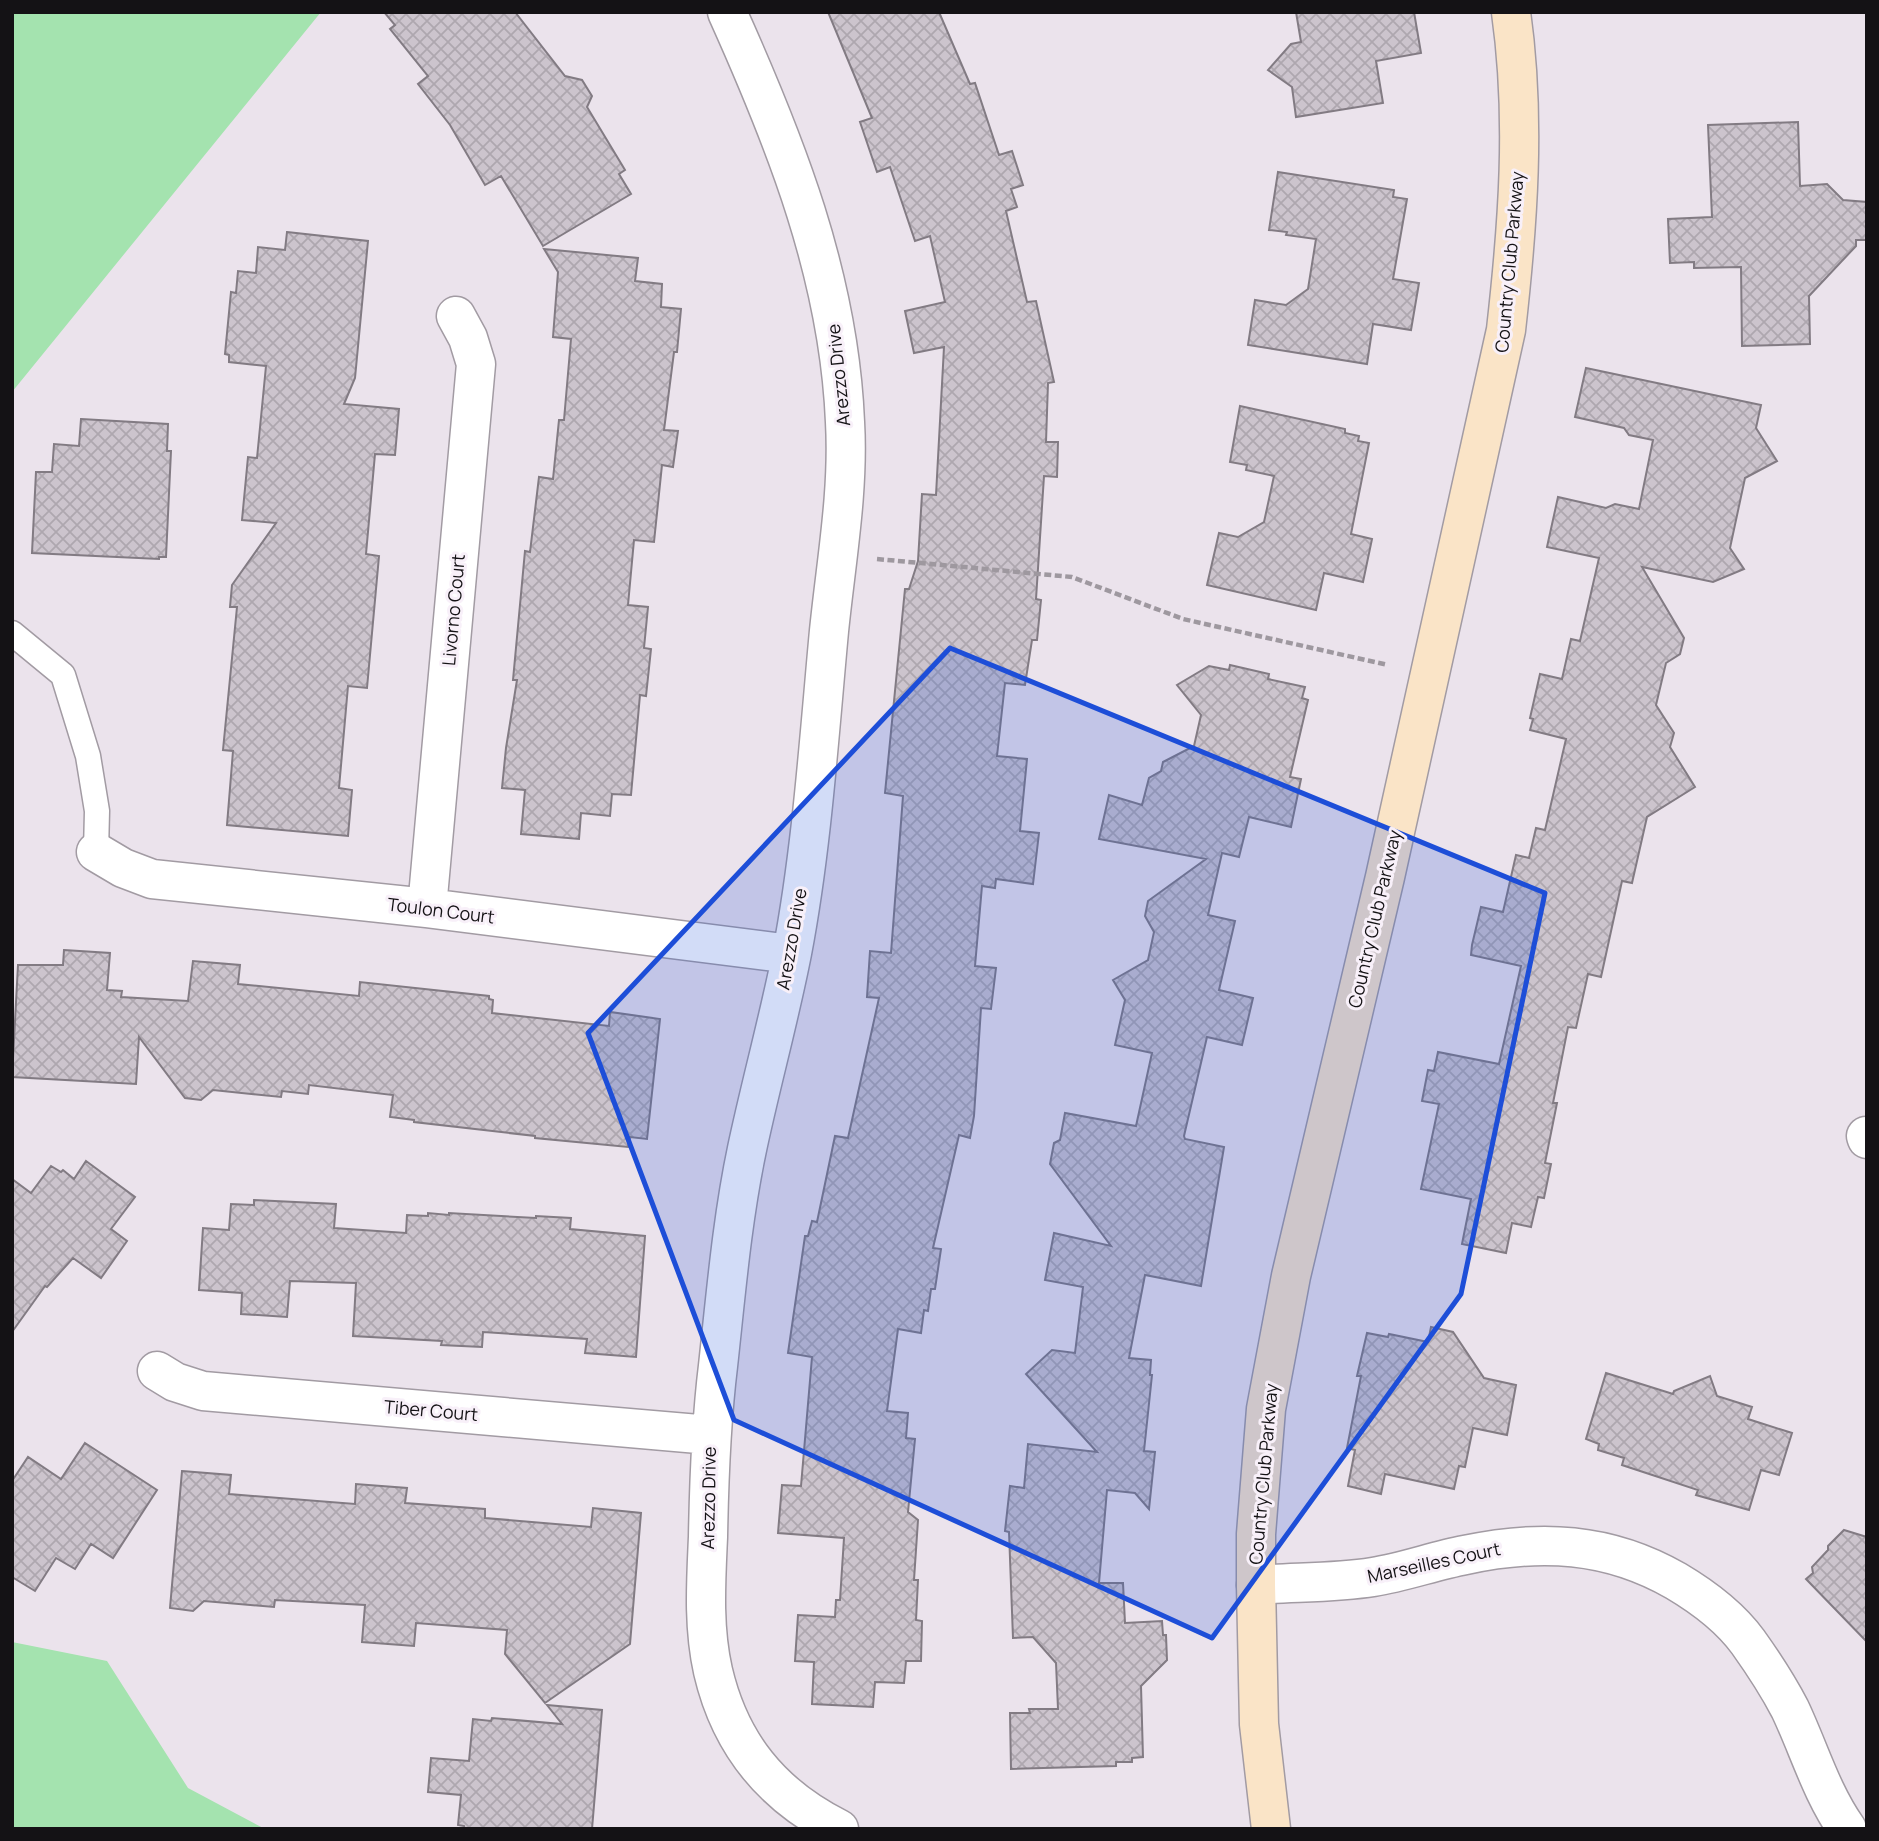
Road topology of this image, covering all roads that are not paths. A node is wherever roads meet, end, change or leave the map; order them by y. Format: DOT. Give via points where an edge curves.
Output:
graph roads {
  1 [pos="727,12"];
  2 [pos="1511,12"];
  3 [pos="456,316"];
  4 [pos="12,633"];
  5 [pos="96,852"];
  6 [pos="427,908"];
  7 [pos="791,954"];
  8 [pos="156,1371"];
  9 [pos="710,1435"];
  10 [pos="1256,1585"];
  11 [pos="839,1829"];
  12 [pos="1271,1829"];
  13 [pos="1847,1829"];
  1 -- 7 [label="street, Arezzo Drive" via="802,197 826,277 846,425 817,758"];
  2 -- 10 [label="street, Country Club Parkway" via="1521,123 1516,241 1506,330 1282,1323 1266,1409"];
  3 -- 6 [label="street, Livorno Court" via="476,364"];
  4 -- 5 [label="lane" via="63,675 88,756 97,811"];
  5 -- 6 [label="street, Toulon Court" via="152,879"];
  6 -- 7 [label="street, Toulon Court"];
  7 -- 9 [label="street, Arezzo Drive" via="746,1152"];
  8 -- 9 [label="street, Tiber Court" via="203,1391"];
  9 -- 11 [label="street, Arezzo Drive" via="706,1612 720,1695 741,1745 755,1765 797,1803"];
  10 -- 12 [label="street, Country Club Parkway" via="1259,1724"];
  10 -- 13 [label="street, Marseilles Court" via="1370,1577 1522,1546 1593,1549 1639,1563 1707,1600 1738,1628 1779,1688 1825,1794"];
}
